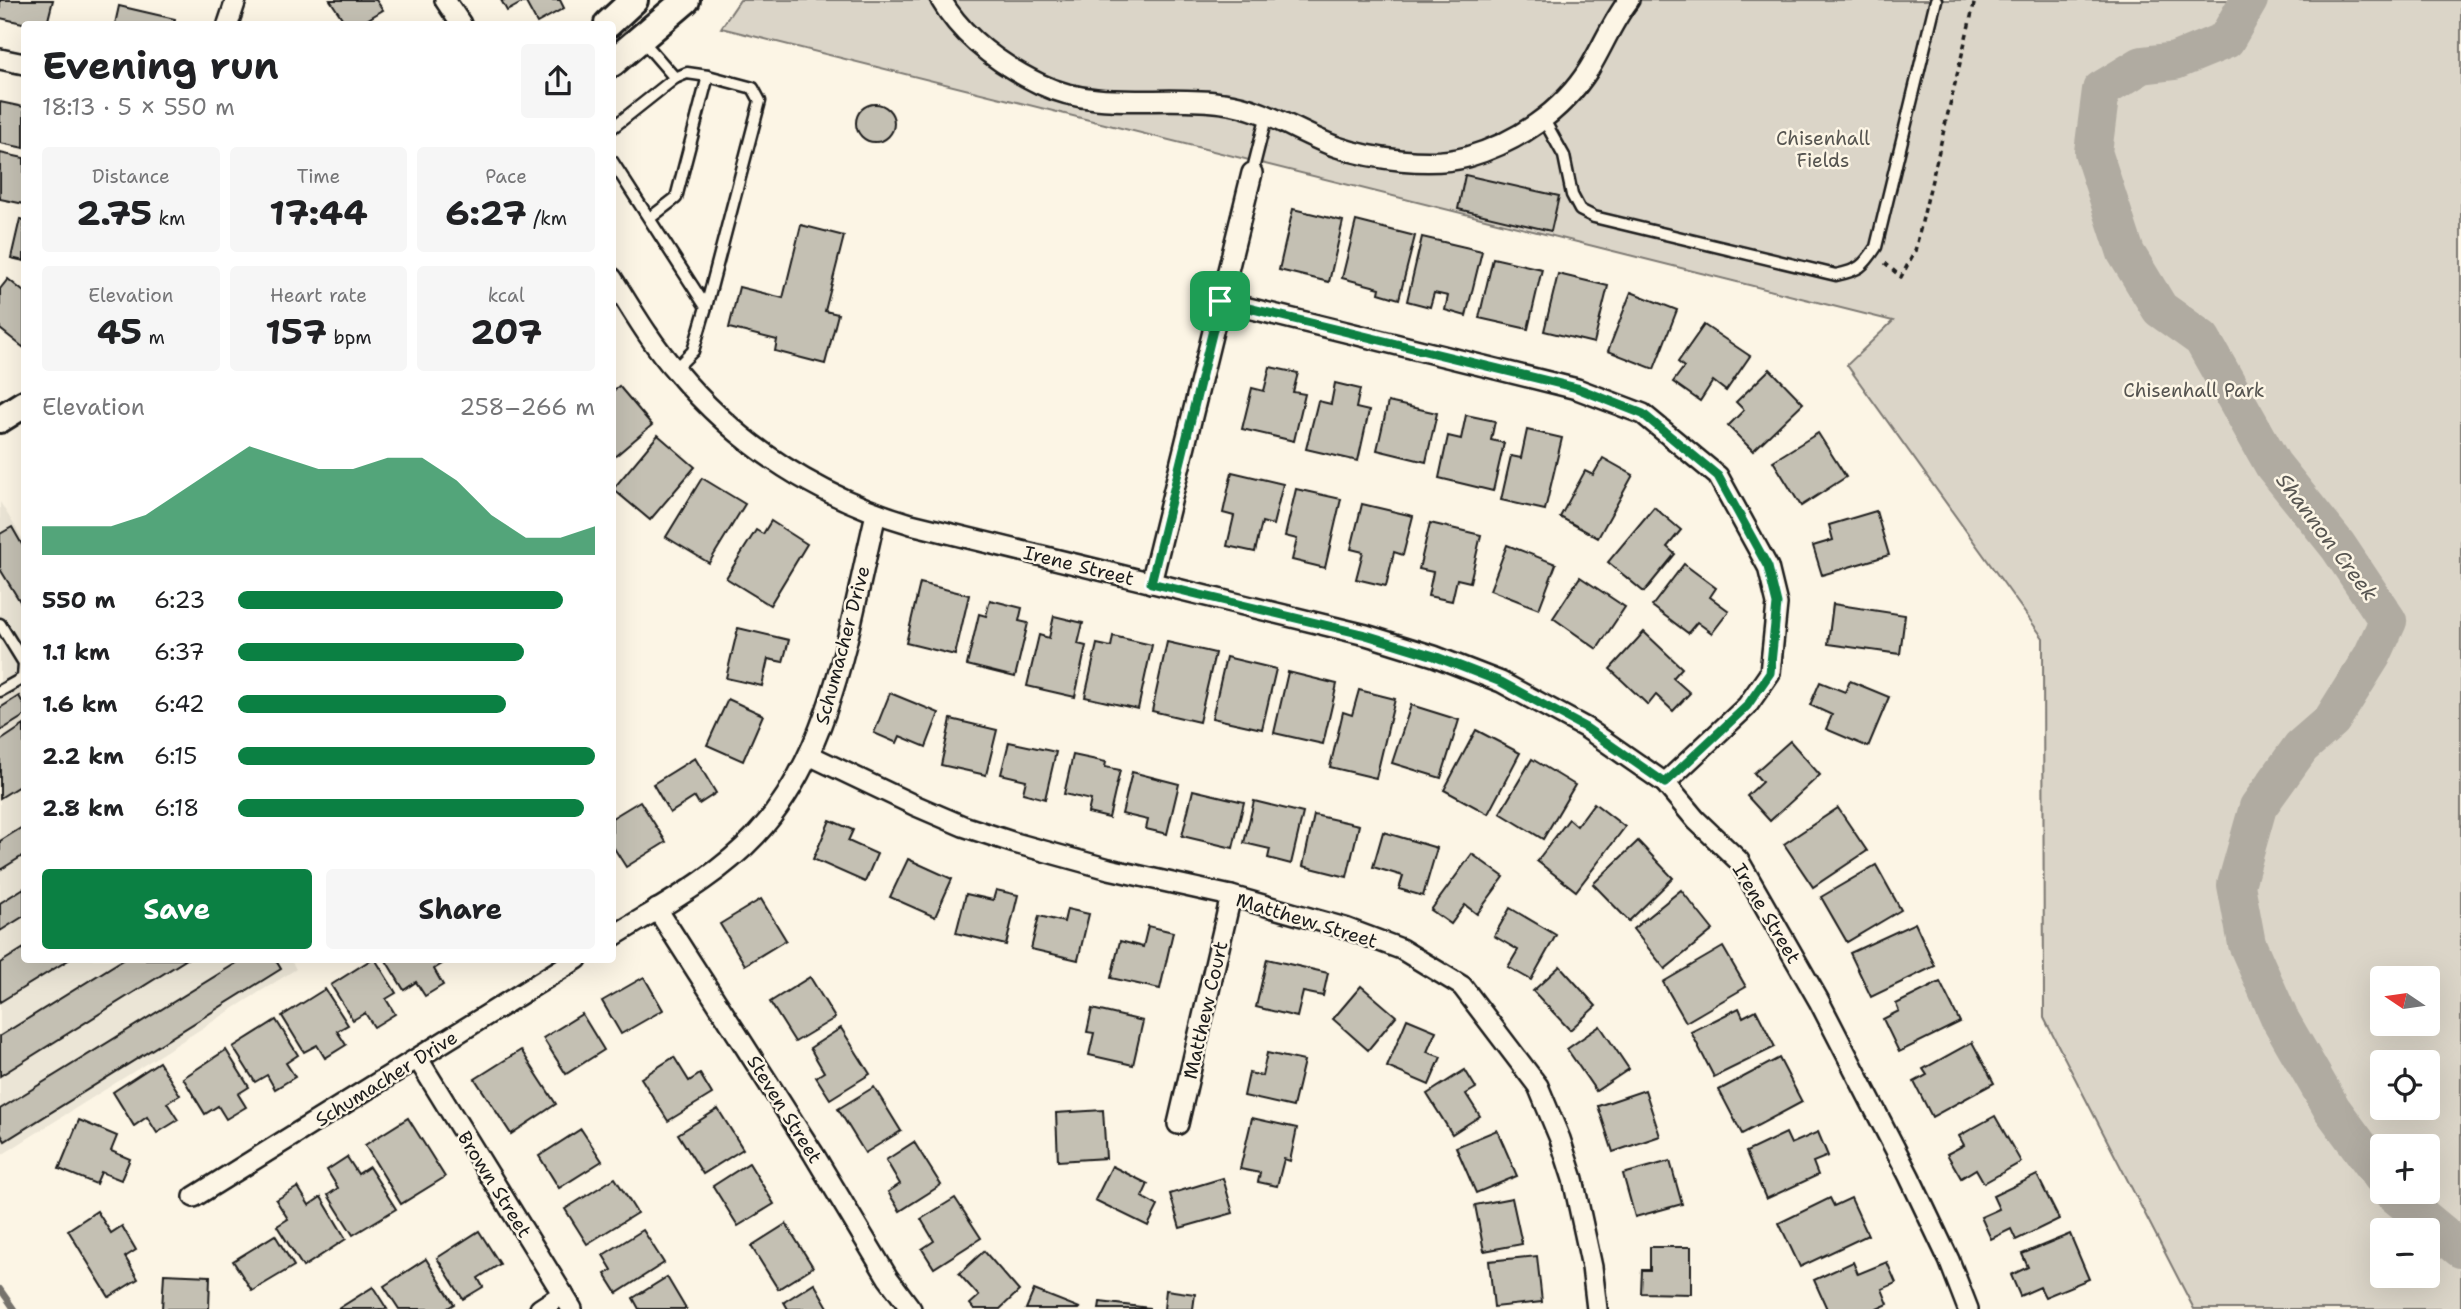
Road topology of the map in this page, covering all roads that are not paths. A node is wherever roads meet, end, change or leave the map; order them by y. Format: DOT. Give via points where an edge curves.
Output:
graph roads {
  1 [pos="236,0"];
  2 [pos="445,0"];
  3 [pos="634,0"];
  4 [pos="686,0"];
  5 [pos="941,0"];
  6 [pos="1629,0"];
  7 [pos="1936,0"];
  8 [pos="229,21"];
  9 [pos="459,21"];
  10 [pos="611,21"];
  11 [pos="642,40"];
  12 [pos="0,59"];
  13 [pos="616,60"];
  14 [pos="21,63"];
  15 [pos="708,76"];
  16 [pos="674,78"];
  17 [pos="1267,114"];
  18 [pos="1544,120"];
  19 [pos="616,125"];
  20 [pos="616,167"];
  21 [pos="1252,173"];
  22 [pos="650,218"];
  23 [pos="616,285"];
  24 [pos="1220,301"];
  25 [pos="706,307"];
  26 [pos="674,370"];
  27 [pos="21,406"];
  28 [pos="0,419"];
  29 [pos="876,514"];
  30 [pos="1151,583"];
  31 [pos="0,624"];
  32 [pos="21,658"];
  33 [pos="21,679"];
  34 [pos="0,691"];
  35 [pos="809,755"];
  36 [pos="1665,783"];
  37 [pos="1231,896"];
  38 [pos="657,909"];
  39 [pos="616,935"];
  40 [pos="571,963"];
  41 [pos="418,1059"];
  42 [pos="1178,1124"];
  43 [pos="194,1197"];
  44 [pos="568,1302"];
  45 [pos="540,1309"];
  46 [pos="911,1309"];
  47 [pos="1597,1309"];
  48 [pos="1968,1309"];
  1 -- 8 [label="street"];
  2 -- 9 [label="street"];
  3 -- 10 [label="main road"];
  4 -- 11 [label="main road"];
  5 -- 17 [label="street" via="952,19 992,57 1042,85 1109,101 1225,103"];
  6 -- 18 [label="street" via="1589,69"];
  7 -- 18 [label="lane" via="1876,247 1855,271 1836,275 1594,217 1580,210 1572,195 1564,156"];
  11 -- 13 [label="main road"];
  11 -- 16 [label="lane"];
  12 -- 14 [label="street"];
  15 -- 16 [label="lane" via="687,73"];
  15 -- 22 [label="lane" via="676,198"];
  15 -- 25 [label="lane" via="753,88 760,101"];
  16 -- 19 [label="lane"];
  17 -- 18 [label="street" via="1337,147 1403,162 1465,158"];
  17 -- 21 [label="lane"];
  20 -- 22 [label="lane"];
  21 -- 24 [label="street"];
  22 -- 25 [label="lane"];
  23 -- 26 [label="street, Irene Street"];
  24 -- 30 [label="street"];
  24 -- 36 [label="street" via="1577,388 1643,414 1718,476 1768,567 1777,604 1770,673 1747,706"];
  25 -- 26 [label="lane" via="693,351"];
  26 -- 29 [label="street, Irene Street" via="757,449 807,481"];
  27 -- 28 [label="main road"];
  29 -- 30 [label="street, Irene Street"];
  29 -- 35 [label="street, Schumacher Drive" via="826,716"];
  30 -- 36 [label="street, Irene Street" via="1366,635 1479,673 1586,728"];
  31 -- 32 [label="lane"];
  33 -- 34 [label="lane"];
  35 -- 37 [label="street, Matthew Street" via="963,826 1109,869"];
  35 -- 38 [label="street, Schumacher Drive" via="782,804 755,836 711,874"];
  36 -- 48 [label="street, Irene Street" via="1739,861 1855,1071 1949,1260"];
  37 -- 42 [label="street, Matthew Court"];
  37 -- 47 [label="street, Matthew Street" via="1401,949 1462,986 1538,1086 1573,1179"];
  38 -- 39 [label="street, Schumacher Drive"];
  38 -- 46 [label="street, Steven Street"];
  40 -- 41 [label="street, Schumacher Drive"];
  41 -- 43 [label="street, Schumacher Drive"];
  41 -- 44 [label="street, Brown Street"];
  44 -- 45 [label="street"];
}
